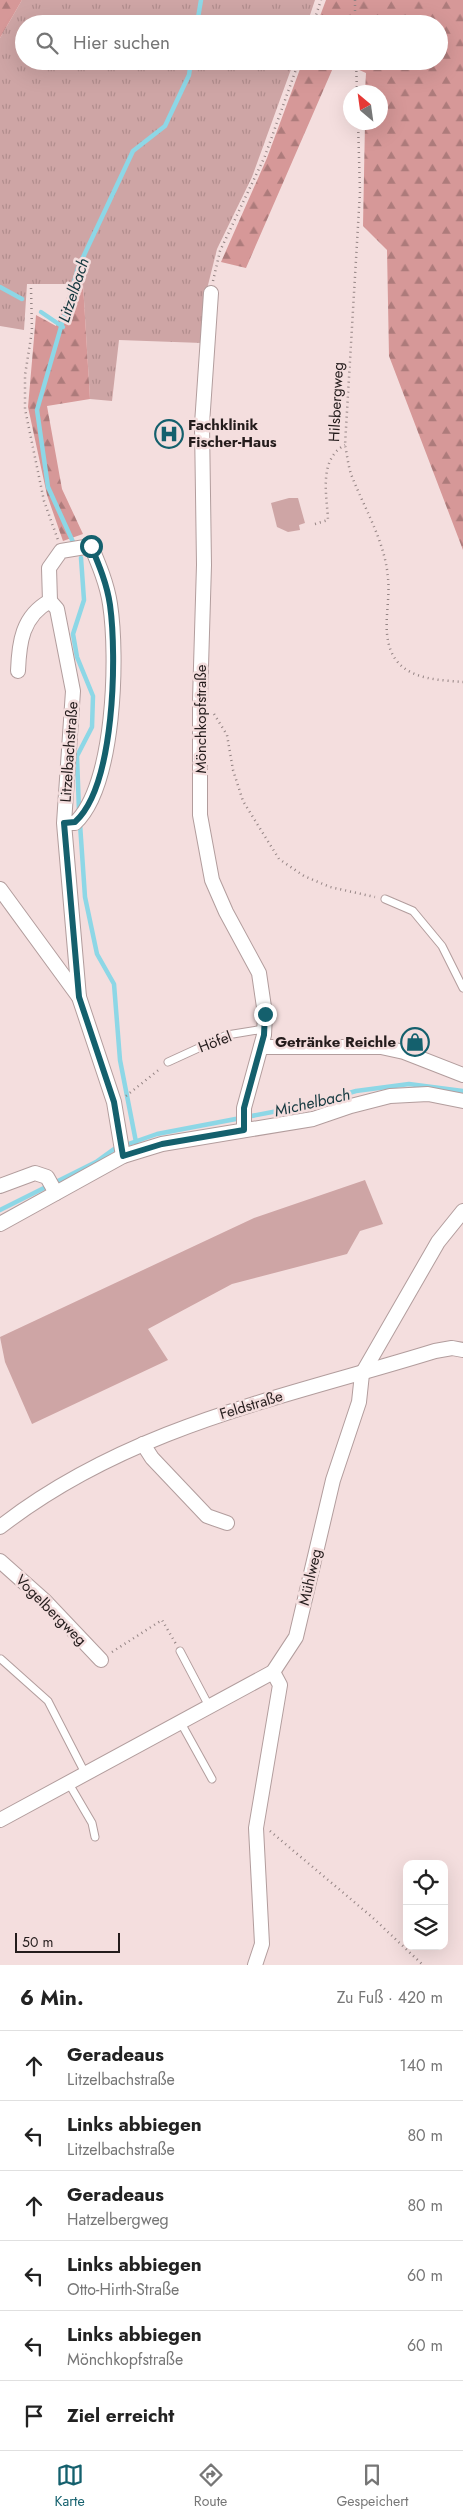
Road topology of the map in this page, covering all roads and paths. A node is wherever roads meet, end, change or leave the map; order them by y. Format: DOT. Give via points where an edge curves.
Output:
graph roads {
  1 [pos="321,0"];
  2 [pos="355,0"];
  3 [pos="316,15"];
  4 [pos="356,15"];
  5 [pos="296,70"];
  6 [pos="356,70"];
  7 [pos="357,85"];
  8 [pos="358,130"];
  9 [pos="31,288"];
  10 [pos="211,293"];
  11 [pos="344,444"];
  12 [pos="315,524"];
  13 [pos="61,551"];
  14 [pos="50,601"];
  15 [pos="18,671"];
  16 [pos="463,682"];
  17 [pos="200,700"];
  18 [pos="74,820"];
  19 [pos="0,889"];
  20 [pos="385,899"];
  21 [pos="463,988"];
  22 [pos="79,997"];
  23 [pos="264,1029"];
  24 [pos="261,1047"];
  25 [pos="168,1062"];
  26 [pos="152,1075"];
  27 [pos="463,1075"];
  28 [pos="124,1098"];
  29 [pos="463,1101"];
  30 [pos="244,1120"];
  31 [pos="122,1150"];
  32 [pos="0,1186"];
  33 [pos="52,1186"];
  34 [pos="463,1211"];
  35 [pos="0,1224"];
  36 [pos="463,1350"];
  37 [pos="362,1374"];
  38 [pos="143,1444"];
  39 [pos="227,1523"];
  40 [pos="0,1527"];
  41 [pos="0,1561"];
  42 [pos="180,1651"];
  43 [pos="2,1659"];
  44 [pos="101,1660"];
  45 [pos="273,1672"];
  46 [pos="210,1708"];
  47 [pos="180,1723"];
  48 [pos="85,1773"];
  49 [pos="212,1780"];
  50 [pos="68,1782"];
  51 [pos="0,1820"];
  52 [pos="256,1828"];
  53 [pos="95,1837"];
  54 [pos="255,1965"];
  55 [pos="423,1965"];
  1 -- 3 [label="path"];
  2 -- 4 [label="path"];
  5 -- 10 [label="path" via="265,156 220,251"];
  6 -- 7 [label="path"];
  8 -- 11 [label="path, Hilsbergweg" via="360,192"];
  9 -- 13 [label="path" via="32,331 25,409 44,501"];
  10 -- 17 [label="street, Mönchkopfstraße" via="202,424 204,565"];
  11 -- 12 [label="path" via="325,470 328,520"];
  11 -- 16 [label="path, Hilsbergweg" via="350,472 383,552 388,579 386,624 396,660 408,671 422,676"];
  13 -- 14 [label="street, Litzelbachstraße" via="49,568"];
  13 -- 18 [label="street, Litzelbachstraße" via="91,546 104,576 110,605 114,682 96,789"];
  14 -- 15 [label="street" via="38,609 19,641"];
  14 -- 18 [label="street, Litzelbachstraße" via="57,609 72,691"];
  17 -- 20 [label="path" via="207,702 227,735 243,801 279,859 304,876 330,887"];
  17 -- 23 [label="street, Mönchkopfstraße" via="200,815 212,880 259,972"];
  18 -- 22 [label="street, Litzelbachstraße"];
  19 -- 22 [label="street"];
  20 -- 21 [label="lane" via="413,911 442,946"];
  22 -- 31 [label="street" via="114,1102"];
  23 -- 24 [label="street, Mönchkopfstraße"];
  23 -- 25 [label="lane, Höfel" via="227,1035"];
  24 -- 27 [label="street" via="381,1047 404,1052"];
  24 -- 30 [label="street, Mönchkopfstraße"];
  26 -- 28 [label="path"];
  29 -- 30 [label="street" via="428,1094 390,1096 312,1119"];
  30 -- 31 [label="street" via="162,1144"];
  31 -- 33 [label="street"];
  32 -- 33 [label="street" via="34,1173"];
  33 -- 35 [label="street"];
  34 -- 37 [label="street, Mühlweg" via="438,1242"];
  36 -- 37 [label="street, Feldstraße" via="435,1351"];
  37 -- 38 [label="street, Feldstraße" via="249,1404"];
  37 -- 45 [label="street, Mühlweg" via="359,1402 333,1480 296,1637"];
  38 -- 39 [label="street" via="152,1458 207,1516"];
  38 -- 40 [label="street, Feldstraße" via="26,1506"];
  41 -- 44 [label="street, Vogelbergweg" via="45,1600"];
  42 -- 44 [label="path" via="162,1620"];
  42 -- 46 [label="lane"];
  43 -- 48 [label="lane" via="48,1701"];
  45 -- 46 [label="street"];
  45 -- 52 [label="street" via="280,1685"];
  46 -- 47 [label="street"];
  47 -- 48 [label="street"];
  47 -- 49 [label="lane"];
  48 -- 50 [label="street"];
  50 -- 51 [label="street"];
  50 -- 53 [label="lane" via="92,1823"];
  52 -- 54 [label="street" via="262,1944"];
  52 -- 55 [label="path" via="266,1828 292,1848"];
}
